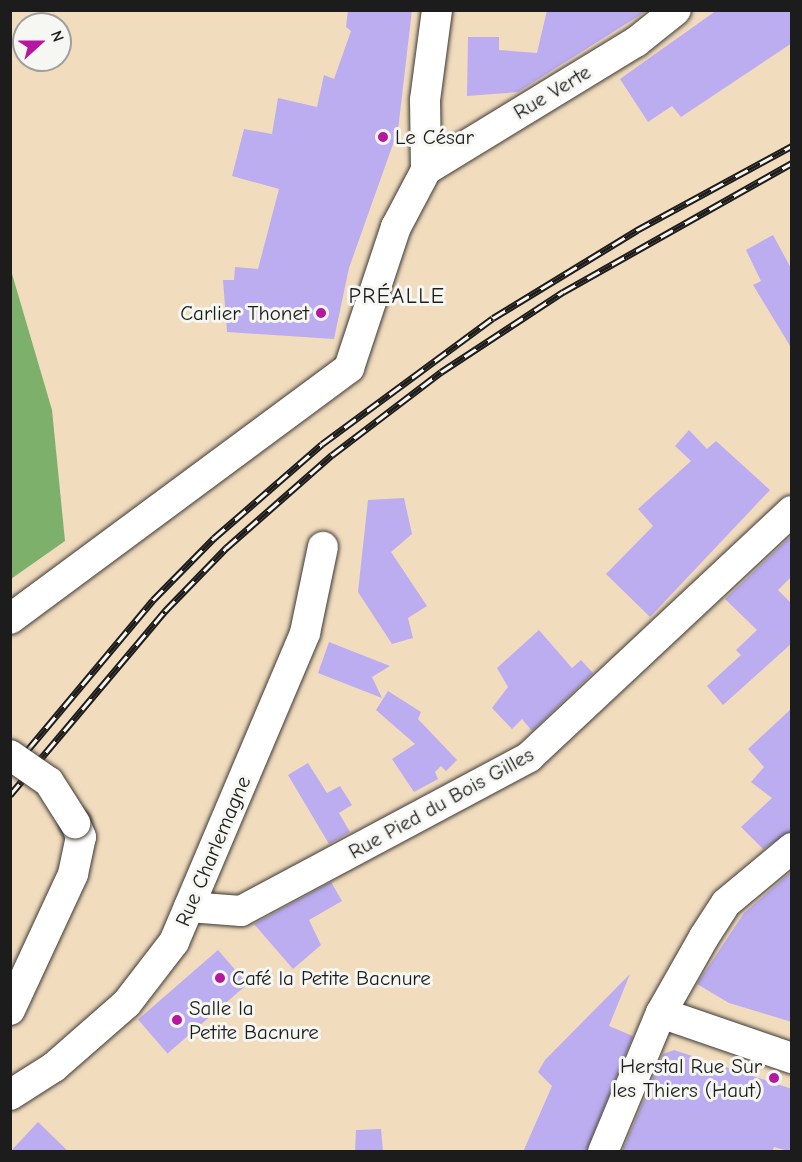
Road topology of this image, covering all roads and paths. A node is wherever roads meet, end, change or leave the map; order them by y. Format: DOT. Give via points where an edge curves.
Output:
graph roads {
  1 [pos="437,10"];
  2 [pos="676,10"];
  3 [pos="424,120"];
  4 [pos="477,138"];
  5 [pos="426,170"];
  6 [pos="792,511"];
  7 [pos="323,547"];
  8 [pos="10,619"];
  9 [pos="10,755"];
  10 [pos="792,848"];
  11 [pos="189,906"];
  12 [pos="10,1010"];
  13 [pos="661,1013"];
  14 [pos="792,1058"];
  15 [pos="10,1095"];
  16 [pos="603,1152"];
  1 -- 3 [label="street"];
  2 -- 4 [label="street, Rue Verte" via="636,42"];
  3 -- 4 [label="street" via="437,132"];
  3 -- 5 [label="street"];
  4 -- 5 [label="street, Rue Verte"];
  5 -- 8 [label="street" via="396,227 349,368"];
  6 -- 11 [label="street, Rue Pied du Bois Gilles" via="529,757 241,911"];
  7 -- 11 [label="street, Rue Charlemagne" via="305,633"];
  9 -- 12 [label="street, bridge" via="49,782 81,837 73,874"];
  10 -- 13 [label="street" via="726,903"];
  11 -- 15 [label="street, Rue Charlemagne" via="174,942 127,1003 54,1067"];
  13 -- 14 [label="street"];
  13 -- 16 [label="street"];
}
